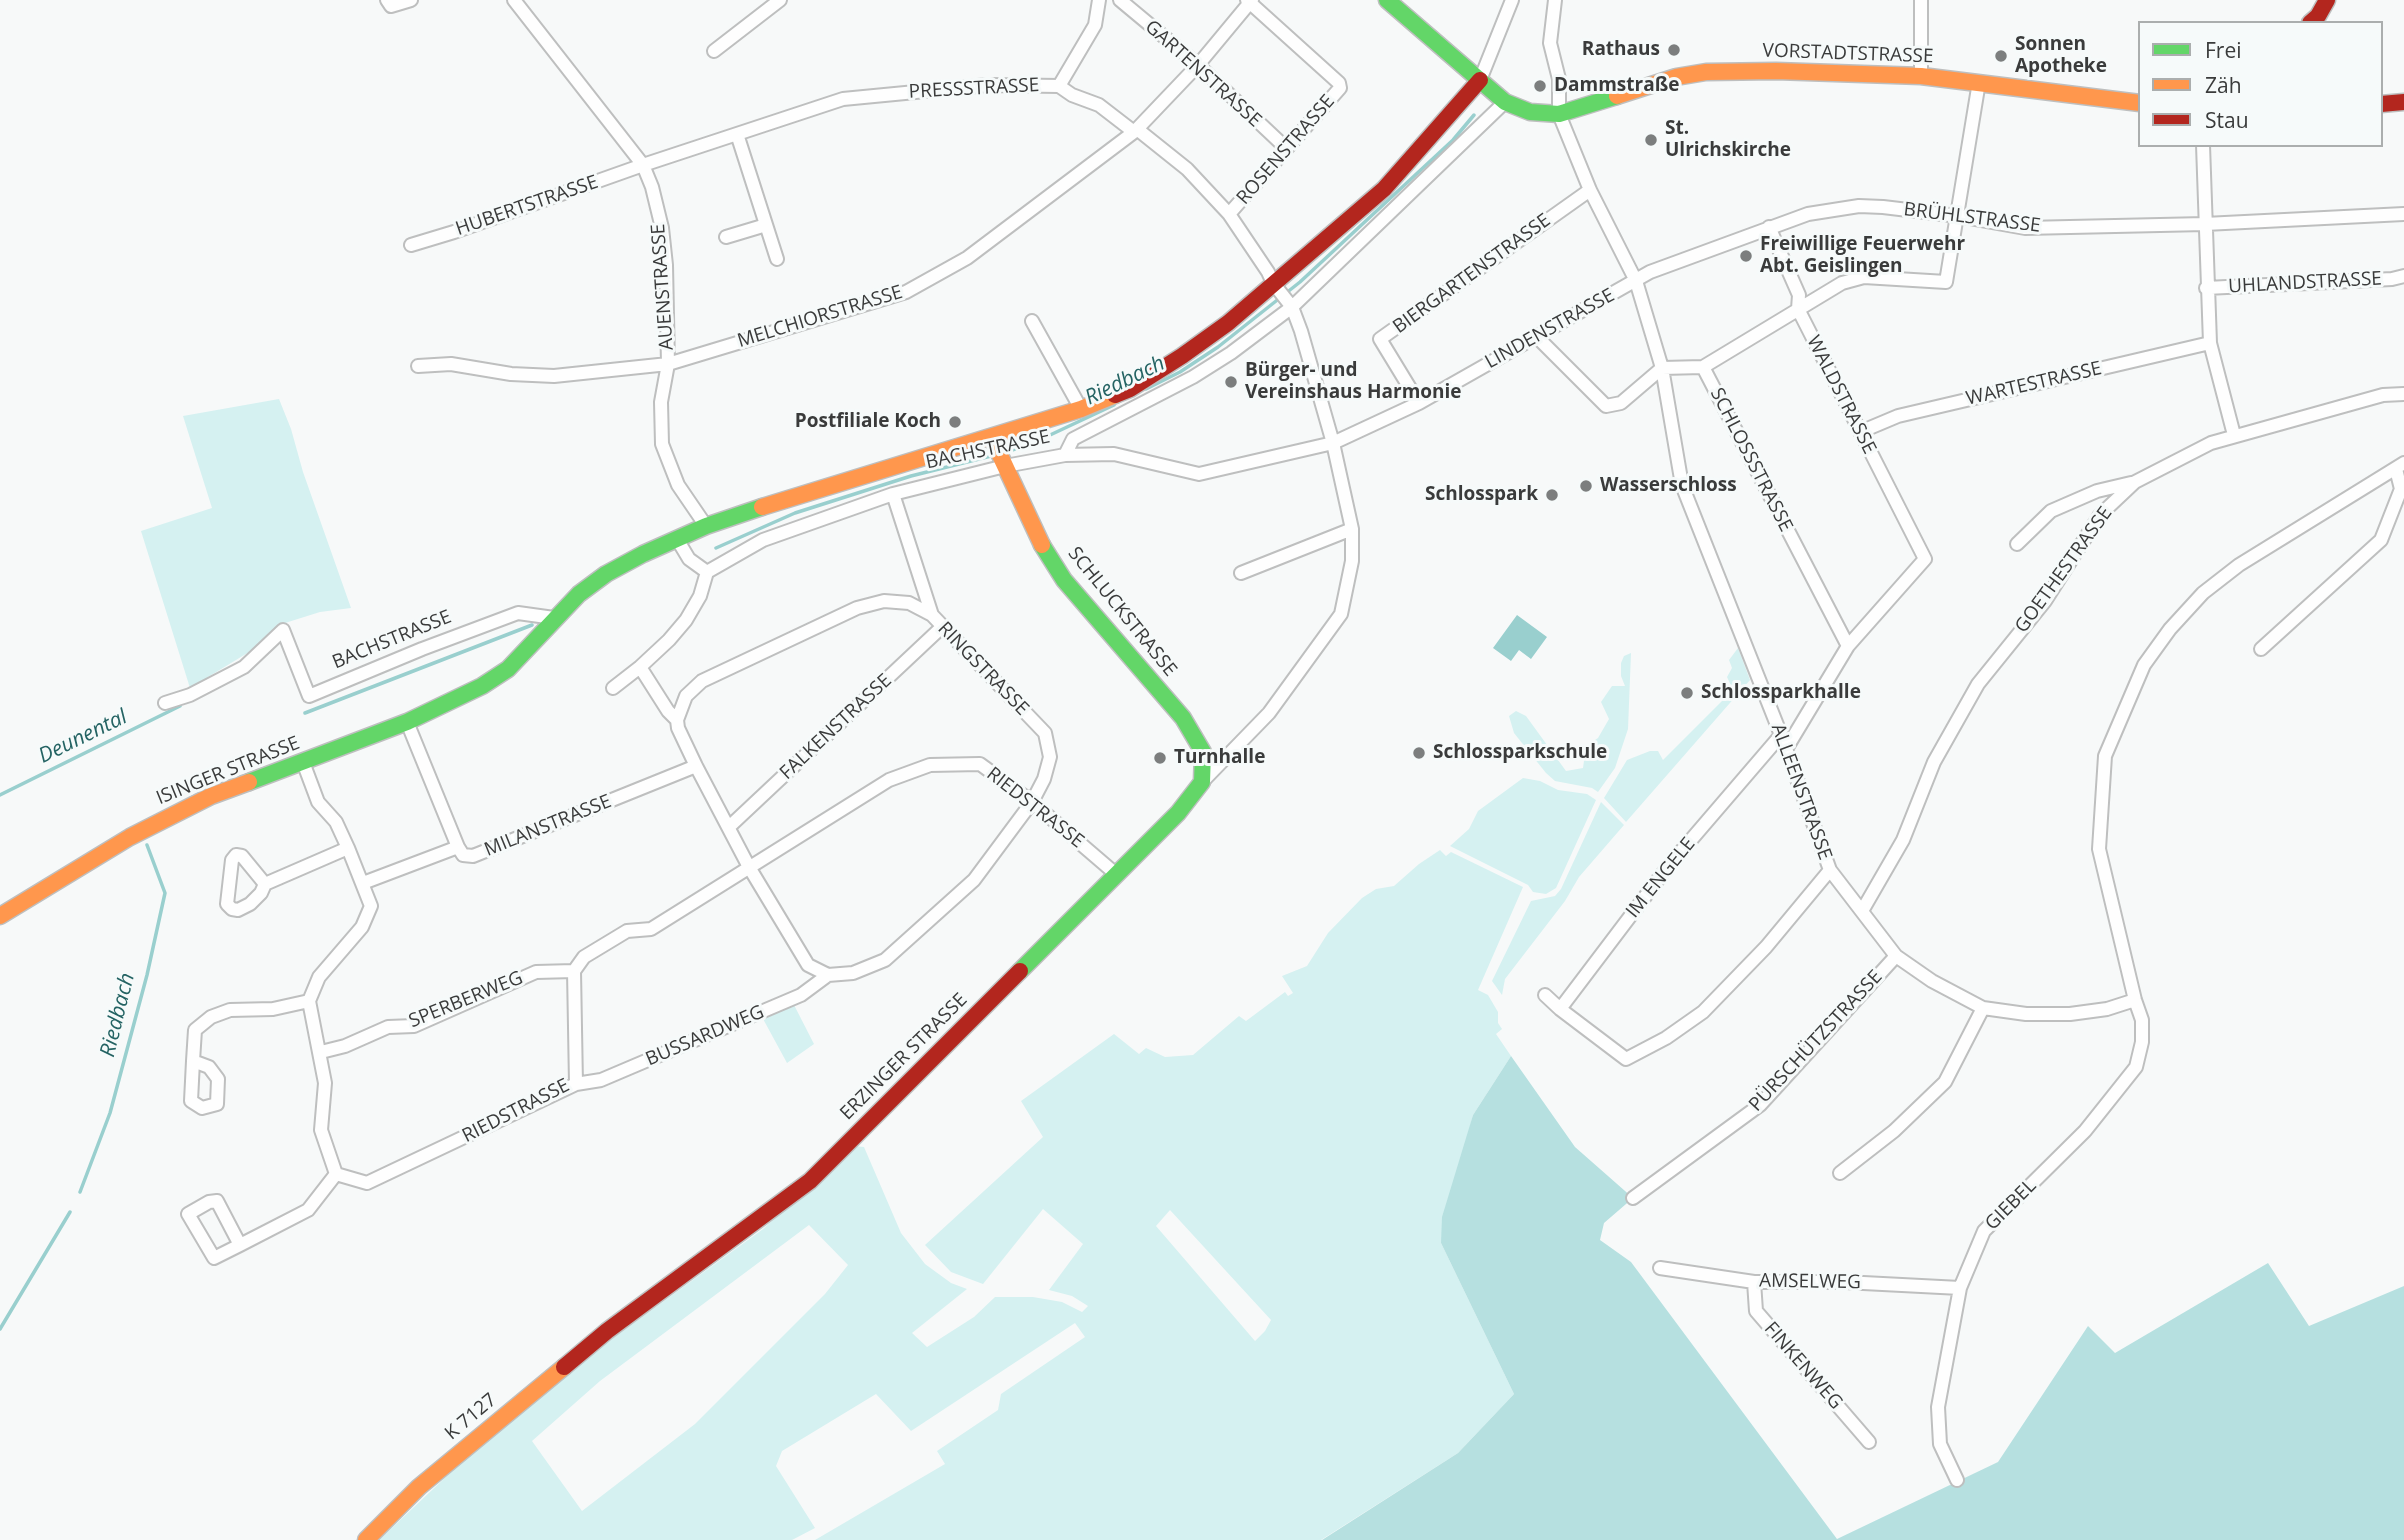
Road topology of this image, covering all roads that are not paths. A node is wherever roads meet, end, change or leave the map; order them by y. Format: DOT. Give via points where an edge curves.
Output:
graph roads {
  1 [pos="387,0"];
  2 [pos="411,0"];
  3 [pos="514,0"];
  4 [pos="780,0"];
  5 [pos="1099,0"];
  6 [pos="1119,0"];
  7 [pos="1387,0"];
  8 [pos="1512,0"];
  9 [pos="1555,0"];
  10 [pos="1921,0"];
  11 [pos="2327,0"];
  12 [pos="1250,1"];
  13 [pos="2312,21"];
  14 [pos="714,51"];
  15 [pos="1198,65"];
  16 [pos="1921,76"];
  17 [pos="1480,80"];
  18 [pos="1979,82"];
  19 [pos="1059,86"];
  20 [pos="1505,102"];
  21 [pos="2404,102"];
  22 [pos="2138,103"];
  23 [pos="2383,104"];
  24 [pos="1559,114"];
  25 [pos="1135,130"];
  26 [pos="737,134"];
  27 [pos="2203,147"];
  28 [pos="1286,149"];
  29 [pos="643,165"];
  30 [pos="1590,190"];
  31 [pos="1229,214"];
  32 [pos="2404,214"];
  33 [pos="1958,216"];
  34 [pos="2204,224"];
  35 [pos="766,225"];
  36 [pos="1769,227"];
  37 [pos="726,237"];
  38 [pos="411,245"];
  39 [pos="777,259"];
  40 [pos="2404,276"];
  41 [pos="1636,281"];
  42 [pos="2206,288"];
  43 [pos="1283,296"];
  44 [pos="1798,309"];
  45 [pos="1032,321"];
  46 [pos="1536,336"];
  47 [pos="2210,343"];
  48 [pos="668,364"];
  49 [pos="418,366"];
  50 [pos="1188,367"];
  51 [pos="1703,367"];
  52 [pos="1662,368"];
  53 [pos="2404,394"];
  54 [pos="1419,403"];
  55 [pos="1081,410"];
  56 [pos="1860,432"];
  57 [pos="2234,435"];
  58 [pos="1333,443"];
  59 [pos="999,452"];
  60 [pos="1065,455"];
  61 [pos="2400,466"];
  62 [pos="2135,482"];
  63 [pos="893,494"];
  64 [pos="706,526"];
  65 [pos="1352,529"];
  66 [pos="677,539"];
  67 [pos="2017,544"];
  68 [pos="707,572"];
  69 [pos="1241,573"];
  70 [pos="933,615"];
  71 [pos="554,618"];
  72 [pos="943,626"];
  73 [pos="1847,646"];
  74 [pos="2261,649"];
  75 [pos="640,667"];
  76 [pos="613,688"];
  77 [pos="165,703"];
  78 [pos="677,720"];
  79 [pos="407,722"];
  80 [pos="1781,735"];
  81 [pos="1786,749"];
  82 [pos="303,762"];
  83 [pos="696,766"];
  84 [pos="1202,782"];
  85 [pos="1032,802"];
  86 [pos="729,827"];
  87 [pos="458,847"];
  88 [pos="348,848"];
  89 [pos="749,867"];
  90 [pos="1830,870"];
  91 [pos="1117,875"];
  92 [pos="363,883"];
  93 [pos="265,884"];
  94 [pos="1862,911"];
  95 [pos="0,916"];
  96 [pos="1896,956"];
  97 [pos="574,971"];
  98 [pos="828,975"];
  99 [pos="1545,995"];
  100 [pos="2135,1000"];
  101 [pos="309,1001"];
  102 [pos="1983,1008"];
  103 [pos="1560,1009"];
  104 [pos="321,1052"];
  105 [pos="193,1061"];
  106 [pos="576,1084"];
  107 [pos="1840,1173"];
  108 [pos="337,1174"];
  109 [pos="1633,1198"];
  110 [pos="240,1245"];
  111 [pos="1660,1268"];
  112 [pos="1754,1282"];
  113 [pos="1960,1289"];
  114 [pos="607,1331"];
  115 [pos="1869,1442"];
  116 [pos="1957,1480"];
  117 [pos="366,1540"];
  1 -- 2 [label="street" via="391,6"];
  3 -- 29 [label="street, AUENSTRASSE"];
  4 -- 14 [label="street"];
  5 -- 19 [label="street" via="1095,25"];
  6 -- 15 [label="street, GARTENSTRASSE"];
  7 -- 17 [label="street"];
  8 -- 17 [label="street"];
  9 -- 24 [label="street" via="1550,43 1559,79"];
  10 -- 16 [label="street"];
  11 -- 13 [label="street"];
  12 -- 15 [label="street, MELCHIORSTRASSE"];
  12 -- 28 [label="street, ROSENSTRASSE" via="1339,83 1340,88"];
  15 -- 25 [label="street, MELCHIORSTRASSE"];
  15 -- 28 [label="street, GARTENSTRASSE"];
  16 -- 18 [label="street, VORSTADTSTRASSE"];
  16 -- 24 [label="street, VORSTADTSTRASSE" via="1706,72"];
  17 -- 20 [label="street"];
  17 -- 43 [label="street, BACHSTRASSE"];
  18 -- 22 [label="street, VORSTADTSTRASSE"];
  18 -- 33 [label="street"];
  19 -- 25 [label="street, PRESSSTRASSE" via="1099,105"];
  19 -- 26 [label="street, PRESSSTRASSE" via="988,85 843,99"];
  20 -- 24 [label="street" via="1530,112"];
  20 -- 43 [label="street, BACHSTRASSE"];
  21 -- 23 [label="street"];
  24 -- 30 [label="street"];
  25 -- 31 [label="street, PRESSSTRASSE" via="1187,169"];
  25 -- 48 [label="street, MELCHIORSTRASSE" via="967,258 906,292"];
  26 -- 29 [label="street, PRESSSTRASSE"];
  26 -- 35 [label="street"];
  27 -- 34 [label="street"];
  28 -- 31 [label="street, ROSENSTRASSE"];
  29 -- 38 [label="street, HUBERTSTRASSE"];
  29 -- 48 [label="street, AUENSTRASSE" via="662,228"];
  30 -- 41 [label="street"];
  30 -- 54 [label="street, BIERGARTENSTRASSE" via="1380,339"];
  31 -- 43 [label="street, PRESSSTRASSE"];
  32 -- 34 [label="street, BRÜHLSTRASSE"];
  33 -- 34 [label="street, BRÜHLSTRASSE" via="2025,228"];
  33 -- 36 [label="street, BRÜHLSTRASSE" via="1859,206 1808,214"];
  33 -- 44 [label="street" via="1946,282 1864,277 1843,283"];
  34 -- 42 [label="street"];
  35 -- 37 [label="street"];
  35 -- 39 [label="street"];
  36 -- 41 [label="street, BRÜHLSTRASSE"];
  36 -- 44 [label="street, WALDSTRASSE" via="1799,295"];
  40 -- 42 [label="street, UHLANDSTRASSE"];
  41 -- 46 [label="street, LINDENSTRASSE"];
  41 -- 52 [label="street"];
  42 -- 47 [label="street"];
  43 -- 50 [label="street, BACHSTRASSE" via="1227,323"];
  43 -- 50 [label="street, BACHSTRASSE" via="1231,353"];
  43 -- 58 [label="street, PRESSSTRASSE" via="1301,331"];
  44 -- 51 [label="street"];
  44 -- 56 [label="street, WALDSTRASSE"];
  45 -- 55 [label="street"];
  46 -- 52 [label="street" via="1606,406 1621,403"];
  46 -- 54 [label="street, LINDENSTRASSE"];
  47 -- 56 [label="street, WARTESTRASSE" via="1898,416"];
  47 -- 57 [label="street"];
  48 -- 49 [label="street, MELCHIORSTRASSE" via="554,376 451,364"];
  48 -- 64 [label="street, AUENSTRASSE" via="661,402 662,444 678,485"];
  50 -- 55 [label="street, BACHSTRASSE"];
  50 -- 60 [label="street, BACHSTRASSE" via="1073,439"];
  51 -- 52 [label="street, SCHLOSSSTRASSE"];
  51 -- 73 [label="street, SCHLOSSSTRASSE"];
  52 -- 80 [label="street, ALLEENSTRASSE" via="1682,485"];
  53 -- 57 [label="street, GOETHESTRASSE"];
  54 -- 58 [label="street, LINDENSTRASSE"];
  55 -- 59 [label="street, BACHSTRASSE"];
  56 -- 73 [label="street, WALDSTRASSE" via="1925,559"];
  57 -- 62 [label="street, GOETHESTRASSE"];
  58 -- 60 [label="street, LINDENSTRASSE" via="1199,474 1114,454"];
  58 -- 65 [label="street, PRESSSTRASSE"];
  59 -- 60 [label="street, BACHSTRASSE"];
  59 -- 63 [label="street, BACHSTRASSE"];
  59 -- 64 [label="street, BACHSTRASSE" via="827,487"];
  59 -- 84 [label="street, SCHLUCKSTRASSE" via="1035,534 1064,580 1183,718 1203,752"];
  61 -- 74 [label="street" via="2401,489 2381,540"];
  61 -- 100 [label="street, GIEBEL" via="2239,565 2203,593 2144,665 2105,755 2099,849"];
  62 -- 67 [label="street" via="2051,511"];
  62 -- 94 [label="street, GOETHESTRASSE" via="2100,515 2045,601 1978,684 1934,762 1903,840"];
  63 -- 68 [label="street, BACHSTRASSE" via="763,540"];
  63 -- 70 [label="street"];
  64 -- 66 [label="street, BACHSTRASSE"];
  65 -- 69 [label="street"];
  65 -- 84 [label="street, PRESSSTRASSE" via="1352,561 1341,614 1269,713"];
  66 -- 68 [label="street" via="688,559"];
  66 -- 71 [label="street, BACHSTRASSE" via="606,575"];
  68 -- 75 [label="street" via="686,620"];
  70 -- 72 [label="street, RINGSTRASSE"];
  70 -- 78 [label="street, RINGSTRASSE" via="909,603 884,601 857,608 702,681 686,696"];
  71 -- 77 [label="street, BACHSTRASSE" via="518,613 309,696 283,630 244,667"];
  71 -- 79 [label="street, ISINGER STRASSE" via="508,668 472,692"];
  72 -- 85 [label="street, RINGSTRASSE" via="1045,733 1050,757"];
  72 -- 86 [label="street, FALKENSTRASSE"];
  73 -- 81 [label="street"];
  75 -- 76 [label="street"];
  75 -- 78 [label="street"];
  78 -- 83 [label="street"];
  79 -- 82 [label="street, ISINGER STRASSE"];
  79 -- 87 [label="street"];
  80 -- 81 [label="street, ALLEENSTRASSE"];
  80 -- 103 [label="street, IM ENGELE" via="1666,869"];
  81 -- 90 [label="street, ALLEENSTRASSE"];
  82 -- 88 [label="street" via="318,802 336,822"];
  82 -- 95 [label="street, ISINGER STRASSE" via="211,796 130,836"];
  83 -- 86 [label="street"];
  83 -- 87 [label="street, MILANSTRASSE" via="473,856 463,855"];
  84 -- 91 [label="street, ERZINGER STRASSE / K 7127"];
  85 -- 89 [label="street, RIEDSTRASSE" via="980,764 930,765 889,780"];
  85 -- 91 [label="street, RIEDSTRASSE"];
  85 -- 98 [label="street, RINGSTRASSE" via="974,880 885,960 853,973"];
  86 -- 89 [label="street"];
  87 -- 92 [label="street, MILANSTRASSE"];
  88 -- 92 [label="street"];
  88 -- 93 [label="street"];
  89 -- 97 [label="street, RIEDSTRASSE" via="651,929 627,931 584,957"];
  89 -- 98 [label="street" via="808,965"];
  90 -- 94 [label="street, ALLEENSTRASSE"];
  90 -- 103 [label="street" via="1766,947 1703,1012 1626,1059"];
  91 -- 114 [label="street, ERZINGER STRASSE / K 7127" via="810,1181"];
  92 -- 101 [label="street" via="371,906 362,927 318,977"];
  94 -- 96 [label="street, ALLEENSTRASSE"];
  96 -- 102 [label="street, ALLEENSTRASSE"];
  96 -- 109 [label="street, PÜRSCHÜTZSTRASSE" via="1760,1105"];
  97 -- 104 [label="street, SPERBERWEG" via="536,972 414,1026 388,1027"];
  97 -- 106 [label="street, RIEDSTRASSE"];
  98 -- 106 [label="street, BUSSARDWEG" via="801,995 601,1080"];
  99 -- 103 [label="street"];
  100 -- 102 [label="street, ALLEENSTRASSE" via="2070,1014"];
  100 -- 113 [label="street, GIEBEL" via="2142,1020 2136,1067 2085,1132 1984,1231"];
  101 -- 104 [label="street"];
  101 -- 105 [label="street" via="273,1009 230,1010 211,1017 195,1030"];
  102 -- 107 [label="street" via="1945,1082 1894,1132"];
  104 -- 108 [label="street" via="325,1083 321,1130"];
  106 -- 108 [label="street, RIEDSTRASSE" via="367,1183"];
  108 -- 110 [label="street" via="308,1210"];
  110 -- 110 [label="street" via="214,1258 188,1214 217,1201"];
  111 -- 112 [label="street, AMSELWEG"];
  112 -- 113 [label="street, AMSELWEG"];
  112 -- 115 [label="street, FINKENWEG" via="1756,1311"];
  113 -- 116 [label="street, GIEBEL" via="1938,1407 1940,1444"];
  114 -- 117 [label="street, K 7127 / K 7127" via="419,1487"];
}
